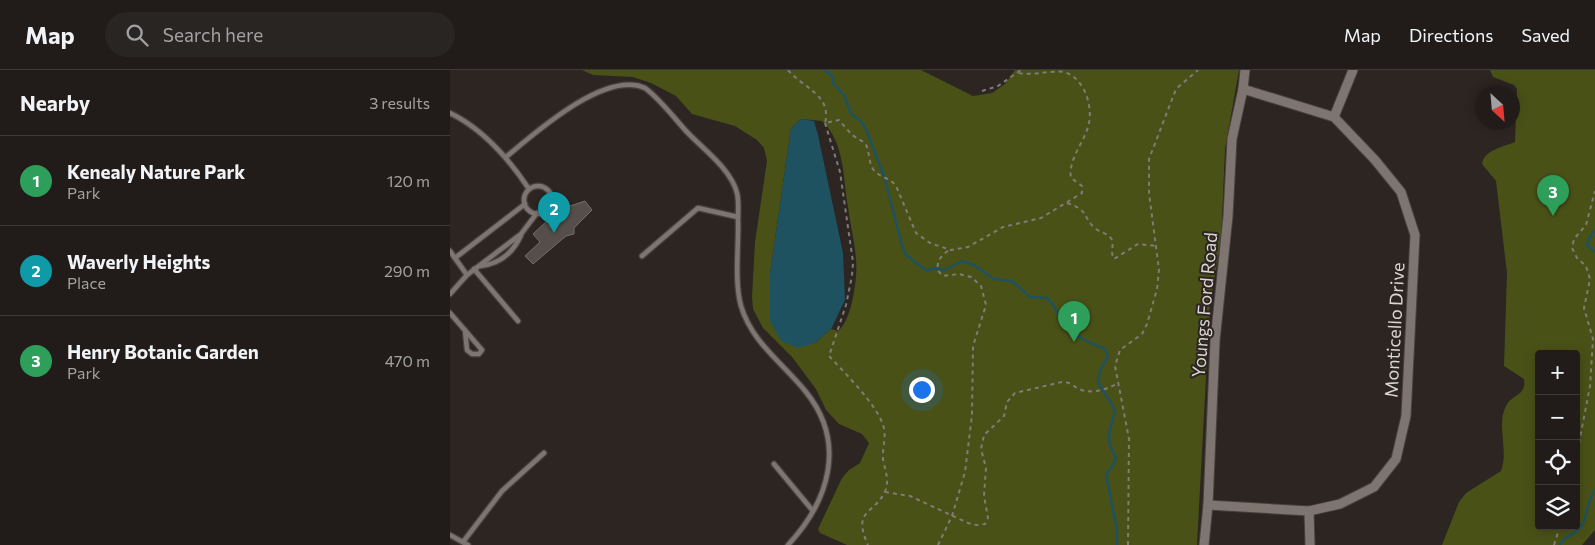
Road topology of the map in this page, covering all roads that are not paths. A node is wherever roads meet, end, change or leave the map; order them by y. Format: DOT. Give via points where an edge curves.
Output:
graph roads {
  1 [pos="1244,70"];
  2 [pos="1353,70"];
  3 [pos="1243,89"];
  4 [pos="450,113"];
  5 [pos="1334,117"];
  6 [pos="506,157"];
  7 [pos="529,189"];
  8 [pos="525,204"];
  9 [pos="537,213"];
  10 [pos="738,217"];
  11 [pos="521,234"];
  12 [pos="450,251"];
  13 [pos="642,256"];
  14 [pos="455,258"];
  15 [pos="479,266"];
  16 [pos="474,270"];
  17 [pos="467,275"];
  18 [pos="450,294"];
  19 [pos="450,313"];
  20 [pos="518,321"];
  21 [pos="465,330"];
  22 [pos="544,452"];
  23 [pos="774,464"];
  24 [pos="1208,505"];
  25 [pos="814,511"];
  26 [pos="1309,511"];
  27 [pos="450,535"];
  28 [pos="465,544"];
  29 [pos="788,545"];
  30 [pos="1204,545"];
  31 [pos="1310,545"];
  1 -- 3 [label="street, Youngs Ford Road"];
  2 -- 5 [label="street"];
  3 -- 5 [label="street, Monticello Drive"];
  3 -- 24 [label="street, Youngs Ford Road" via="1232,139 1228,216 1215,340"];
  4 -- 6 [label="lane" via="465,120"];
  5 -- 26 [label="street, Monticello Drive" via="1401,192 1415,236 1406,406 1396,459 1374,487 1340,504"];
  6 -- 7 [label="lane"];
  6 -- 10 [label="lane" via="582,95 618,80 634,83 645,88 727,174 737,192"];
  7 -- 8 [label="lane"];
  7 -- 9 [label="lane" via="542,187 551,196 549,208"];
  8 -- 9 [label="lane"];
  8 -- 14 [label="lane"];
  9 -- 11 [label="lane"];
  10 -- 13 [label="lane" via="698,208"];
  10 -- 25 [label="lane" via="739,298 745,318 754,336 806,391 825,425 829,462 826,484"];
  11 -- 15 [label="lane"];
  11 -- 15 [label="lane" via="516,246 499,261"];
  12 -- 14 [label="lane"];
  14 -- 17 [label="lane"];
  15 -- 16 [label="lane"];
  16 -- 17 [label="lane"];
  16 -- 20 [label="lane"];
  17 -- 18 [label="lane"];
  19 -- 21 [label="lane"];
  21 -- 21 [label="lane" via="467,350 479,354 482,350"];
  22 -- 28 [label="lane" via="502,492"];
  23 -- 25 [label="lane"];
  24 -- 26 [label="street, Monticello Drive"];
  24 -- 30 [label="street, Youngs Ford Road"];
  25 -- 29 [label="lane"];
  26 -- 31 [label="street"];
  27 -- 28 [label="lane"];
}
